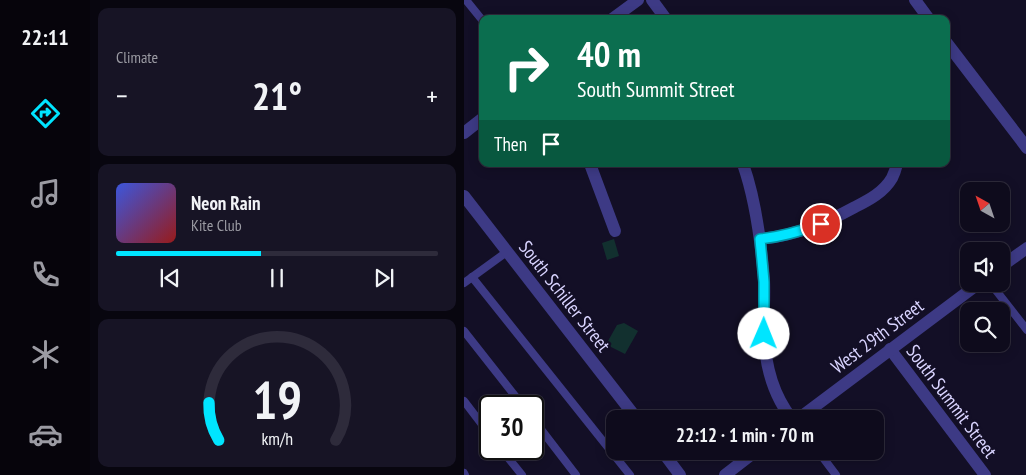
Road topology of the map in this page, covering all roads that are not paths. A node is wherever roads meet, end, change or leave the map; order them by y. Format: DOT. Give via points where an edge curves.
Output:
graph roads {
  1 [pos="466,0"];
  2 [pos="638,0"];
  3 [pos="652,0"];
  4 [pos="915,0"];
  5 [pos="622,4"];
  6 [pos="615,15"];
  7 [pos="663,15"];
  8 [pos="926,15"];
  9 [pos="479,16"];
  10 [pos="950,47"];
  11 [pos="479,121"];
  12 [pos="464,133"];
  13 [pos="1026,148"];
  14 [pos="591,167"];
  15 [pos="744,167"];
  16 [pos="896,167"];
  17 [pos="464,196"];
  18 [pos="615,231"];
  19 [pos="760,239"];
  20 [pos="1026,248"];
  21 [pos="508,251"];
  22 [pos="1010,260"];
  23 [pos="472,277"];
  24 [pos="464,284"];
  25 [pos="967,292"];
  26 [pos="997,292"];
  27 [pos="1026,330"];
  28 [pos="464,331"];
  29 [pos="890,349"];
  30 [pos="514,395"];
  31 [pos="464,401"];
  32 [pos="630,410"];
  33 [pos="785,410"];
  34 [pos="810,410"];
  35 [pos="479,421"];
  36 [pos="544,433"];
  37 [pos="510,460"];
  38 [pos="669,460"];
  39 [pos="744,460"];
  40 [pos="825,460"];
  41 [pos="522,475"];
  42 [pos="576,475"];
  43 [pos="630,475"];
  44 [pos="680,475"];
  45 [pos="725,475"];
  46 [pos="836,475"];
  47 [pos="985,475"];
  1 -- 9 [label="lane"];
  2 -- 5 [label="street"];
  3 -- 7 [label="street"];
  4 -- 8 [label="street"];
  5 -- 6 [label="street"];
  10 -- 13 [label="street"];
  11 -- 12 [label="street"];
  14 -- 18 [label="street"];
  15 -- 19 [label="street"];
  16 -- 19 [label="street" via="892,179 881,191 863,203 821,224"];
  17 -- 21 [label="street, South Schiller Street"];
  19 -- 33 [label="street" via="767,365 777,397"];
  20 -- 22 [label="street"];
  21 -- 23 [label="lane"];
  21 -- 32 [label="street, South Schiller Street"];
  23 -- 24 [label="lane"];
  23 -- 43 [label="lane"];
  25 -- 29 [label="street, West 29th Street"];
  26 -- 27 [label="lane"];
  28 -- 30 [label="lane"];
  29 -- 34 [label="street, West 29th Street"];
  29 -- 47 [label="street, South Summit Street"];
  31 -- 35 [label="lane"];
  36 -- 42 [label="lane"];
  37 -- 41 [label="lane"];
  38 -- 44 [label="street"];
  39 -- 45 [label="street"];
  40 -- 46 [label="lane"];
}
